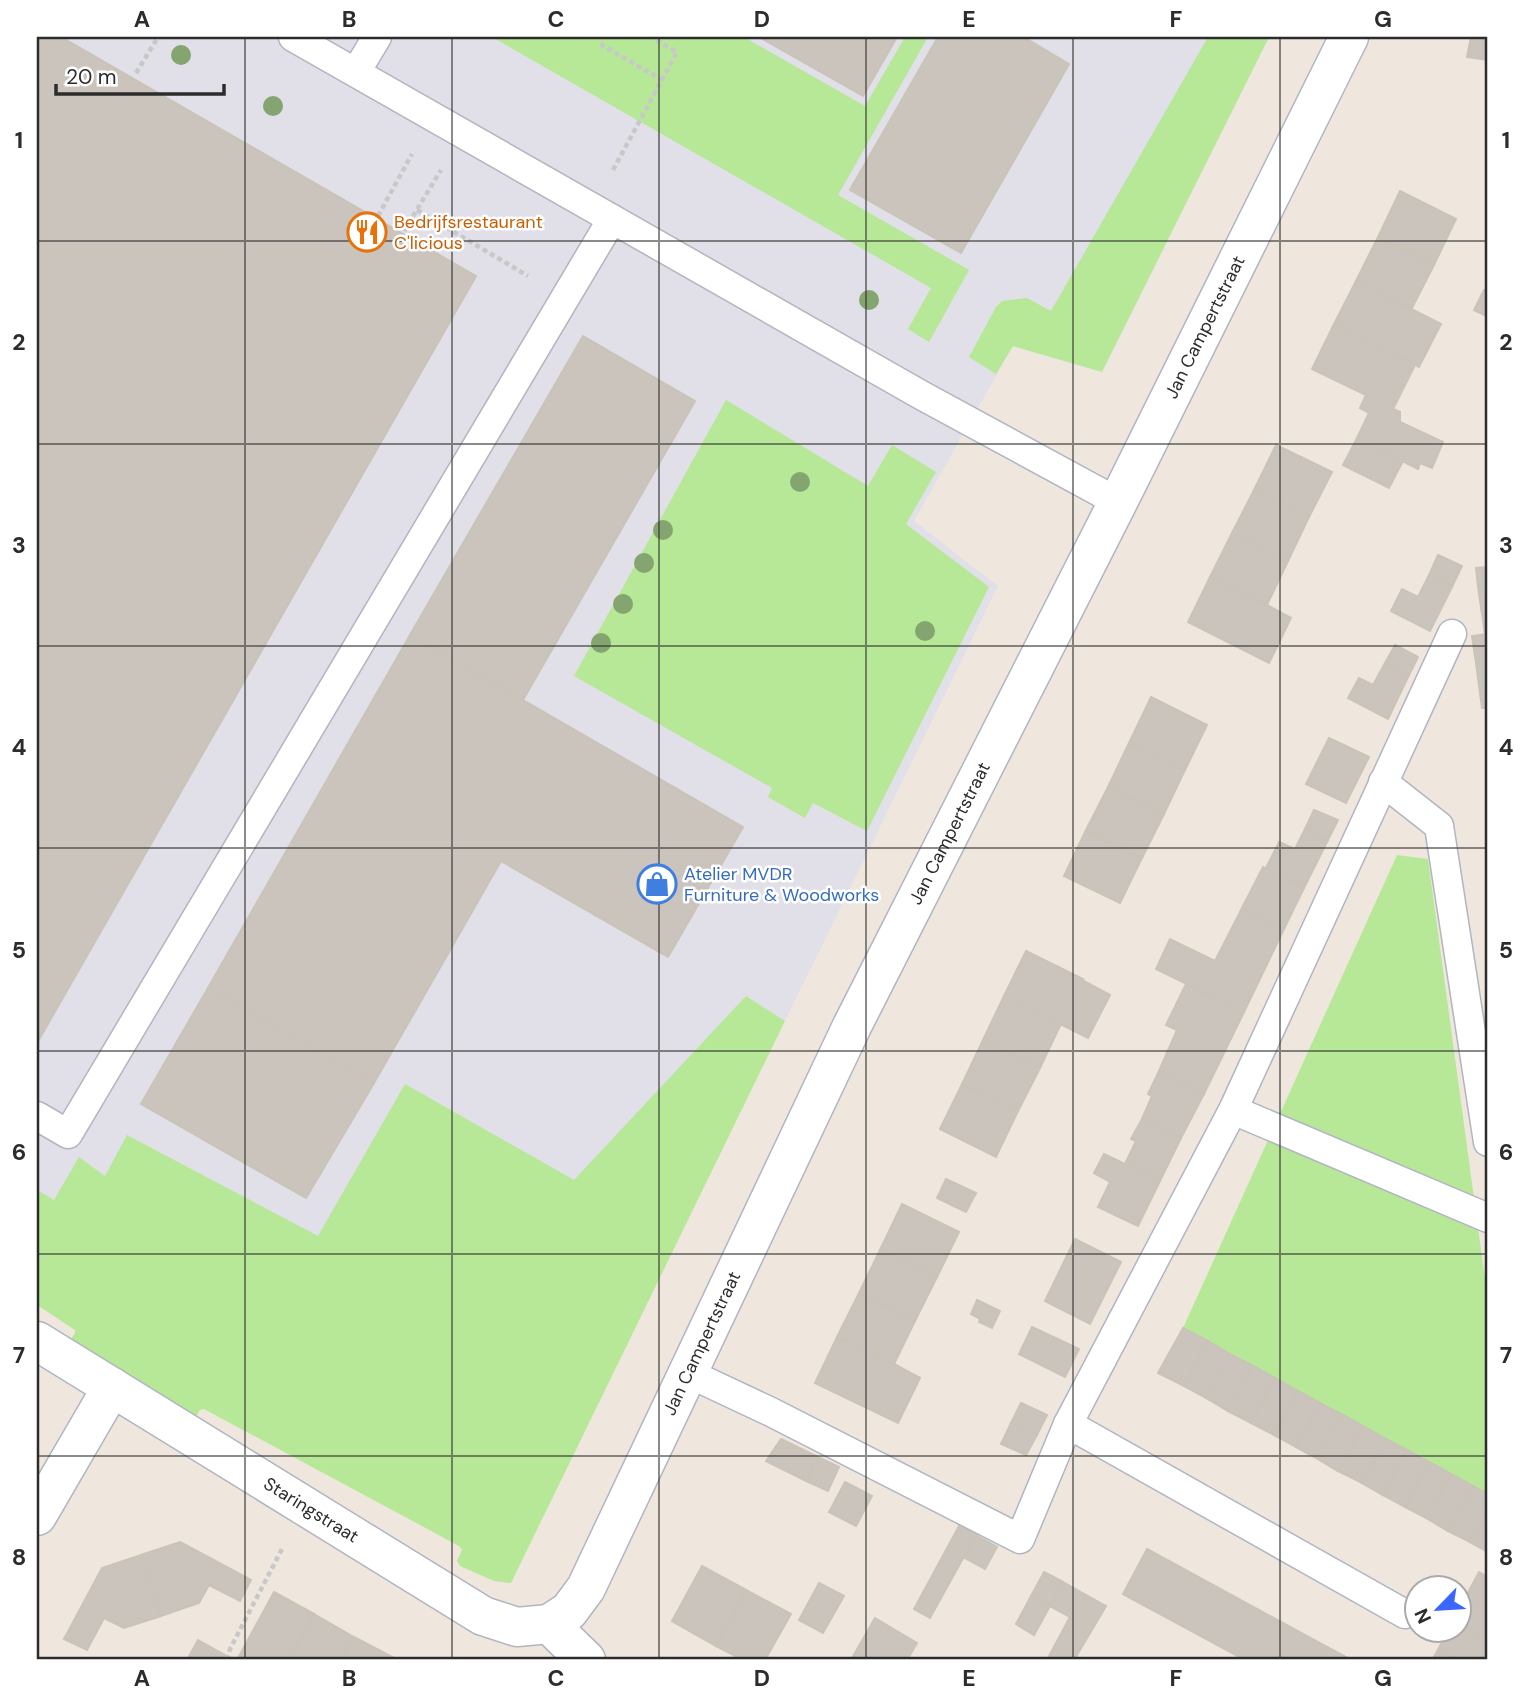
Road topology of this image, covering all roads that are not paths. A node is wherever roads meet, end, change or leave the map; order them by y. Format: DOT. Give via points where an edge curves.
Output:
graph roads {
  1 [pos="293,37"];
  2 [pos="377,37"];
  3 [pos="1349,37"];
  4 [pos="356,72"];
  5 [pos="602,213"];
  6 [pos="1118,502"];
  7 [pos="1452,634"];
  8 [pos="1384,782"];
  9 [pos="1233,1110"];
  10 [pos="37,1116"];
  11 [pos="1488,1142"];
  12 [pos="1488,1218"];
  13 [pos="37,1341"];
  14 [pos="688,1373"];
  15 [pos="112,1387"];
  16 [pos="1068,1424"];
  17 [pos="37,1516"];
  18 [pos="1402,1612"];
  19 [pos="549,1624"];
  20 [pos="586,1660"];
  1 -- 4 [label="lane"];
  2 -- 4 [label="lane"];
  3 -- 6 [label="street, Jan Campertstraat"];
  4 -- 5 [label="lane"];
  5 -- 6 [label="lane" via="957,416"];
  5 -- 10 [label="lane" via="565,298 68,1134"];
  6 -- 14 [label="street, Jan Campertstraat" via="852,1026"];
  7 -- 8 [label="lane"];
  8 -- 9 [label="lane"];
  8 -- 11 [label="lane" via="1439,826"];
  9 -- 12 [label="lane"];
  9 -- 16 [label="lane"];
  13 -- 15 [label="street, Staringstraat"];
  14 -- 16 [label="lane" via="1020,1539"];
  14 -- 19 [label="street, Jan Campertstraat" via="586,1588 569,1611"];
  15 -- 17 [label="street"];
  15 -- 19 [label="street, Staringstraat" via="483,1616 517,1628"];
  16 -- 18 [label="lane"];
  19 -- 20 [label="street"];
}
